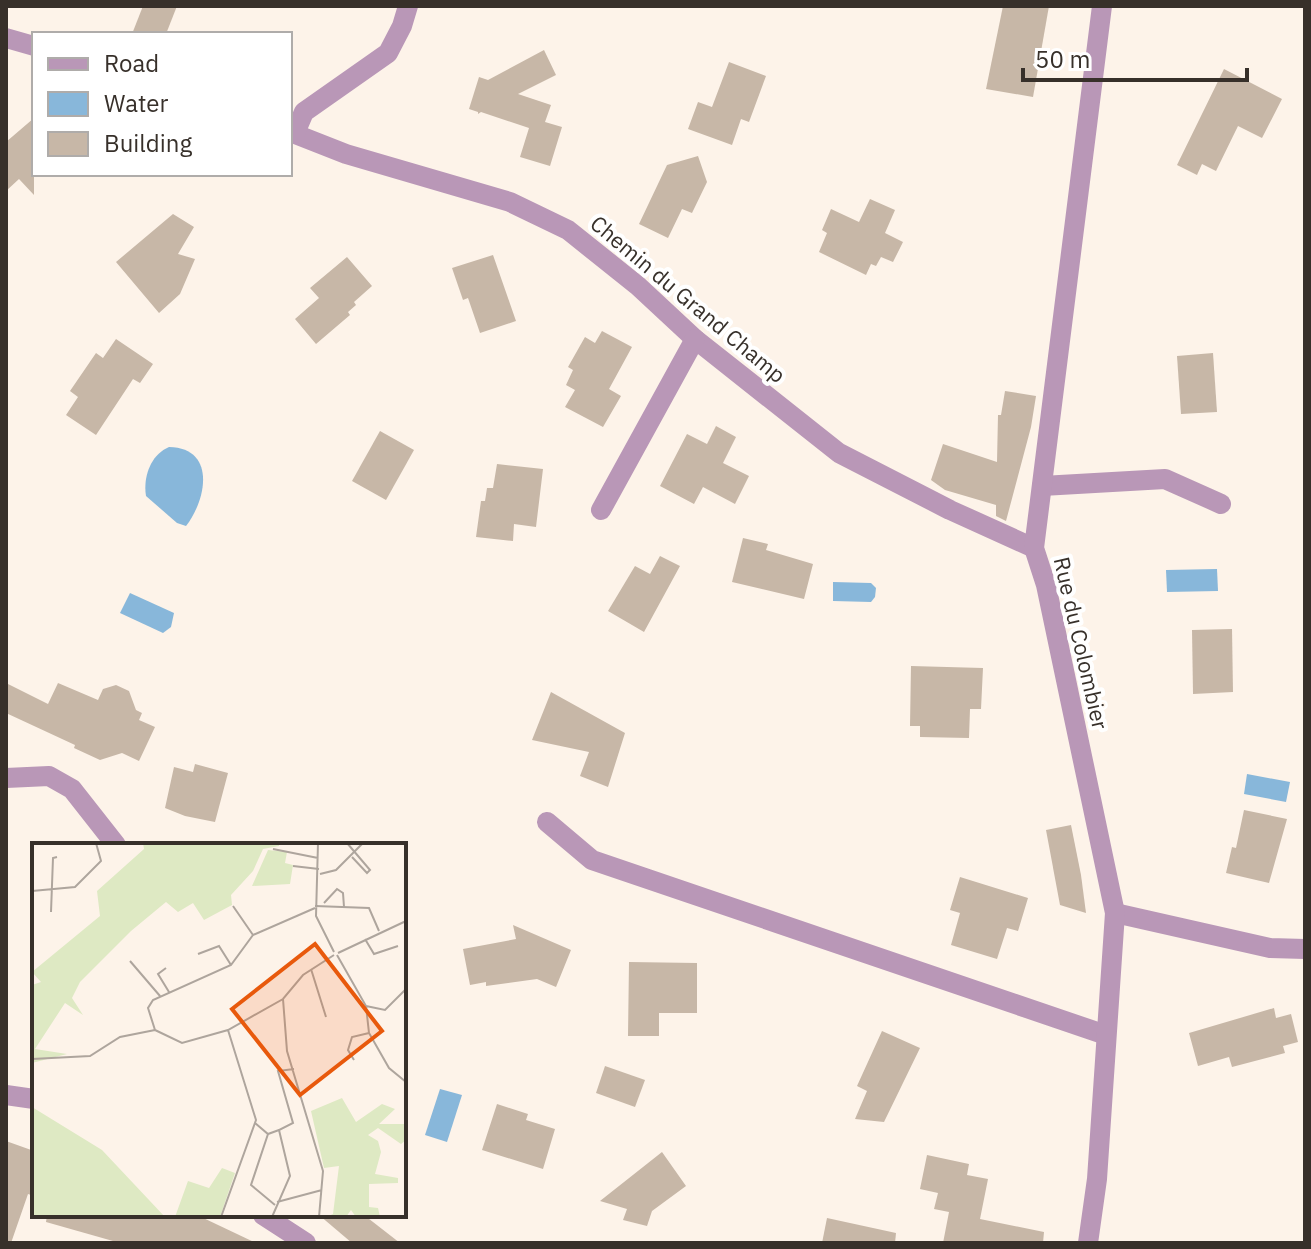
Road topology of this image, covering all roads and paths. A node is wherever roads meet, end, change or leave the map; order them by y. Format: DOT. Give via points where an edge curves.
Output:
graph roads {
  1 [pos="408,6"];
  2 [pos="1102,6"];
  3 [pos="6,38"];
  4 [pos="32,45"];
  5 [pos="292,132"];
  6 [pos="695,339"];
  7 [pos="1042,486"];
  8 [pos="1221,504"];
  9 [pos="601,510"];
  10 [pos="1034,548"];
  11 [pos="6,778"];
  12 [pos="547,822"];
  13 [pos="114,843"];
  14 [pos="1115,913"];
  15 [pos="1305,949"];
  16 [pos="1106,1035"];
  17 [pos="6,1095"];
  18 [pos="32,1099"];
  19 [pos="266,1217"];
  20 [pos="306,1243"];
  21 [pos="1088,1243"];
  1 -- 5 [label="street" via="388,53 304,112"];
  2 -- 7 [label="street, Rue du Colombier"];
  3 -- 4 [label="street"];
  5 -- 6 [label="street, Chemin du Grand Champ" via="346,154 510,202 568,230"];
  6 -- 9 [label="street"];
  6 -- 10 [label="street, Chemin du Grand Champ" via="839,453"];
  7 -- 8 [label="street" via="1165,479"];
  7 -- 10 [label="street, Rue du Colombier"];
  10 -- 14 [label="street, Rue du Colombier"];
  11 -- 13 [label="street" via="49,776 72,789"];
  12 -- 16 [label="street" via="592,860"];
  14 -- 15 [label="street" via="1270,948"];
  14 -- 16 [label="street, Rue du Colombier"];
  16 -- 21 [label="street, Rue du Colombier"];
  17 -- 18 [label="street"];
  19 -- 20 [label="street"];
}
